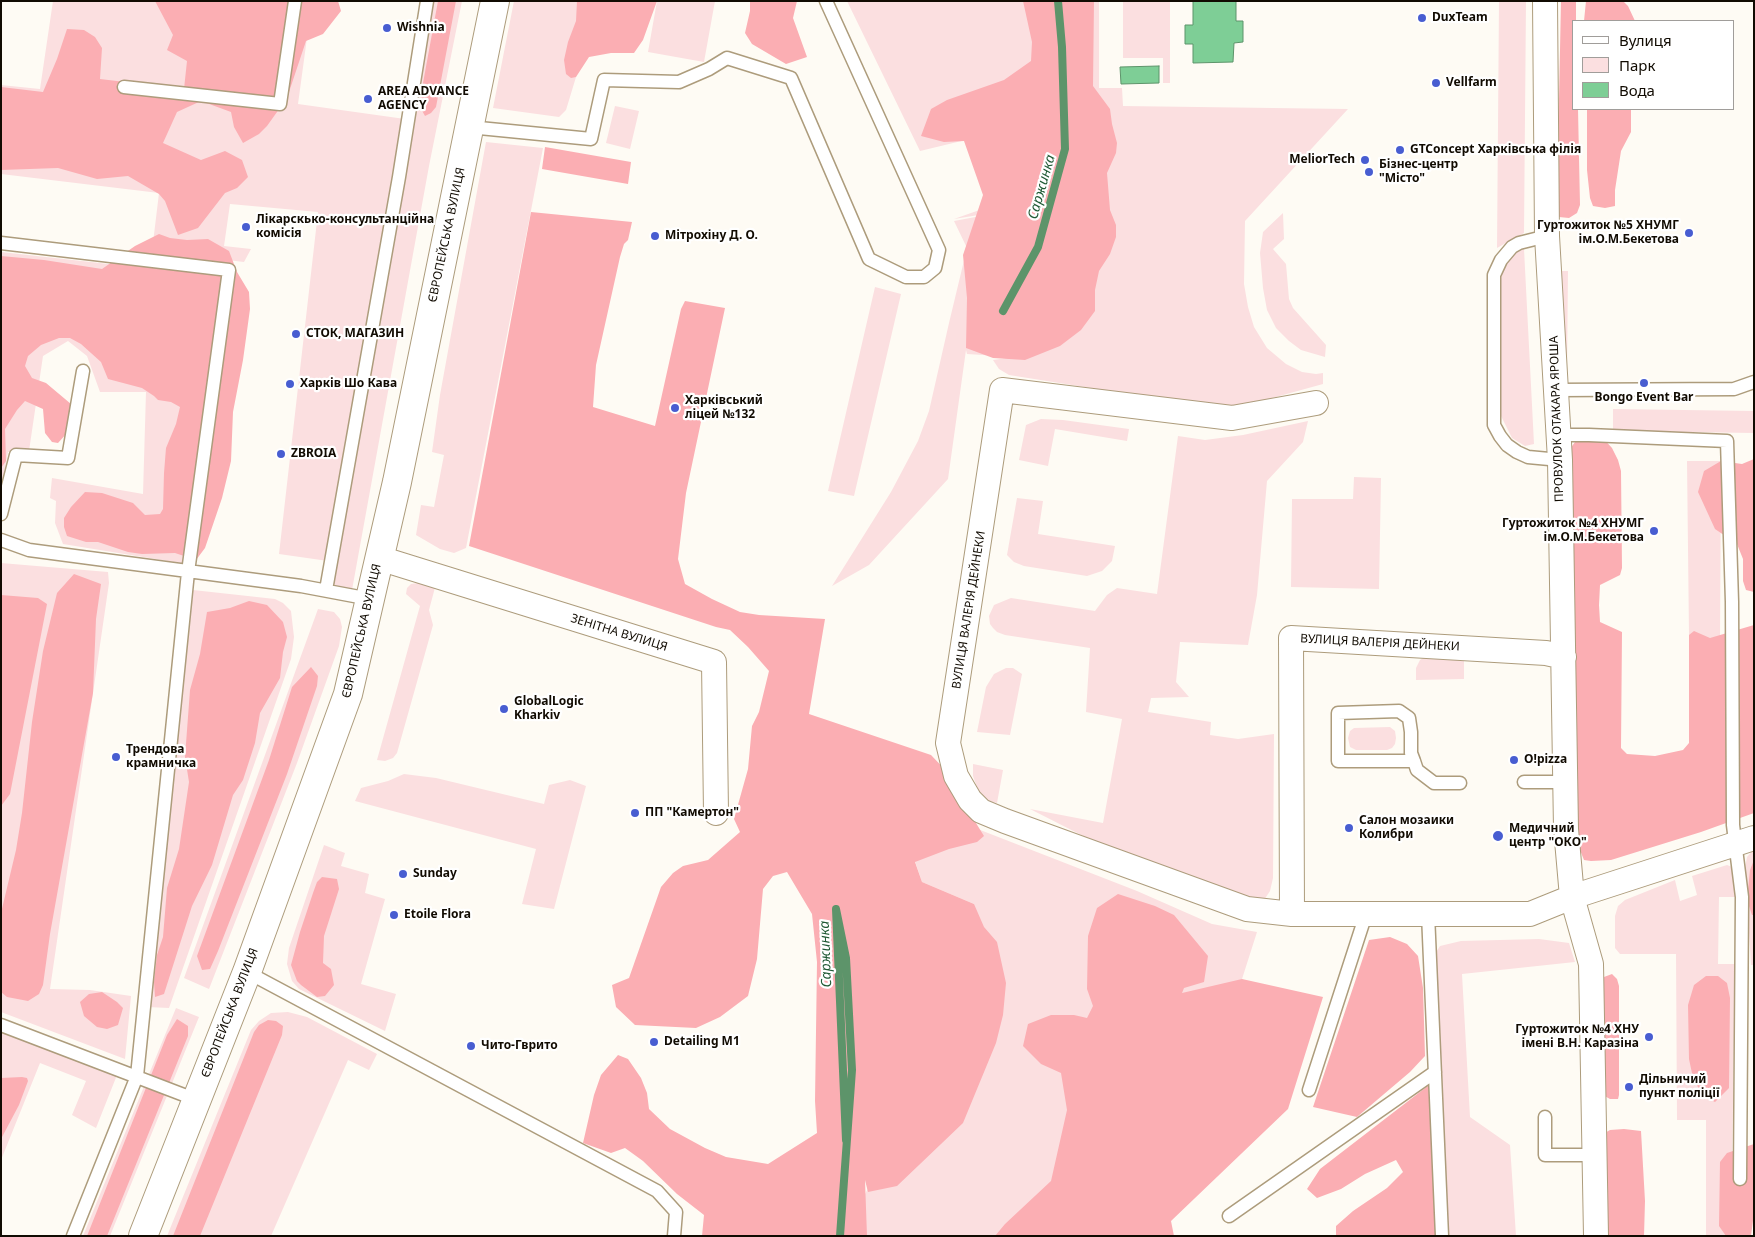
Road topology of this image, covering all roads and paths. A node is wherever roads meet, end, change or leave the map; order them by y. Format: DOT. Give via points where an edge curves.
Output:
graph roads {
  1 [pos="295,1"];
  2 [pos="427,1"];
  3 [pos="495,1"];
  4 [pos="826,1"];
  5 [pos="1545,1"];
  6 [pos="124,87"];
  7 [pos="469,127"];
  8 [pos="1548,236"];
  9 [pos="1,243"];
  10 [pos="83,372"];
  11 [pos="1754,382"];
  12 [pos="1557,390"];
  13 [pos="1316,403"];
  14 [pos="1559,435"];
  15 [pos="1560,460"];
  16 [pos="1,514"];
  17 [pos="1,540"];
  18 [pos="379,558"];
  19 [pos="188,572"];
  20 [pos="326,590"];
  21 [pos="370,599"];
  22 [pos="1564,657"];
  23 [pos="1414,761"];
  24 [pos="1524,782"];
  25 [pos="1566,782"];
  26 [pos="1460,783"];
  27 [pos="716,813"];
  28 [pos="1744,840"];
  29 [pos="1572,897"];
  30 [pos="1292,914"];
  31 [pos="1366,914"];
  32 [pos="1428,914"];
  33 [pos="247,972"];
  34 [pos="1,1025"];
  35 [pos="1435,1072"];
  36 [pos="137,1076"];
  37 [pos="1309,1090"];
  38 [pos="197,1100"];
  39 [pos="1546,1117"];
  40 [pos="1595,1155"];
  41 [pos="1740,1178"];
  42 [pos="1229,1216"];
  43 [pos="73,1236"];
  44 [pos="143,1236"];
  45 [pos="674,1236"];
  46 [pos="1442,1236"];
  47 [pos="1596,1236"];
  1 -- 6 [label="lane" via="280,104"];
  2 -- 20 [label="lane" via="398,187"];
  3 -- 7 [label="main road, ЄВРОПЕЙСЬКА ВУЛИЦЯ"];
  4 -- 7 [label="lane" via="939,250 935,268 924,277 906,277 869,259 791,78 728,58 679,82 604,80 590,139"];
  5 -- 8 [label="street, ПРОВУЛОК ОТАКАРА ЯРОША"];
  7 -- 18 [label="main road, ЄВРОПЕЙСЬКА ВУЛИЦЯ"];
  8 -- 12 [label="street, ПРОВУЛОК ОТАКАРА ЯРОША"];
  8 -- 15 [label="lane" via="1512,247 1494,275 1494,426 1507,445 1517,452"];
  9 -- 19 [label="lane" via="229,270"];
  10 -- 16 [label="lane" via="68,458 16,455"];
  11 -- 12 [label="lane" via="1734,389"];
  12 -- 14 [label="street, ПРОВУЛОК ОТАКАРА ЯРОША"];
  13 -- 30 [label="street, ВУЛИЦЯ ВАЛЕРІЯ ДЕЙНЕКИ" via="1232,418 1002,390 948,743 956,776 970,800 981,811 1246,909"];
  14 -- 15 [label="street, ПРОВУЛОК ОТАКАРА ЯРОША"];
  14 -- 28 [label="lane" via="1727,441 1733,824"];
  15 -- 22 [label="street, ПРОВУЛОК ОТАКАРА ЯРОША"];
  17 -- 19 [label="lane" via="29,550"];
  18 -- 21 [label="main road, ЄВРОПЕЙСЬКА ВУЛИЦЯ"];
  18 -- 27 [label="street, ЗЕНІТНА ВУЛИЦЯ" via="714,662"];
  19 -- 20 [label="lane"];
  19 -- 36 [label="lane"];
  20 -- 21 [label="lane"];
  21 -- 33 [label="main road, ЄВРОПЕЙСЬКА ВУЛИЦЯ" via="348,694"];
  22 -- 25 [label="street, ПРОВУЛОК ОТАКАРА ЯРОША"];
  22 -- 30 [label="street, ВУЛИЦЯ ВАЛЕРІЯ ДЕЙНЕКИ" via="1546,653 1291,638"];
  23 -- 23 [label="lane" via="1409,718 1398,711 1338,712 1338,761"];
  23 -- 26 [label="lane" via="1417,770 1434,783"];
  24 -- 25 [label="lane"];
  25 -- 29 [label="street, ПРОВУЛОК ОТАКАРА ЯРОША"];
  28 -- 29 [label="street"];
  28 -- 41 [label="lane"];
  29 -- 32 [label="street, ВУЛИЦЯ ВАЛЕРІЯ ДЕЙНЕКИ" via="1530,914"];
  29 -- 40 [label="street, ПРОВУЛОК ОТАКАРА ЯРОША" via="1591,964"];
  30 -- 31 [label="street, ВУЛИЦЯ ВАЛЕРІЯ ДЕЙНЕКИ"];
  31 -- 32 [label="street, ВУЛИЦЯ ВАЛЕРІЯ ДЕЙНЕКИ"];
  31 -- 37 [label="lane"];
  32 -- 35 [label="lane"];
  33 -- 38 [label="main road, ЄВРОПЕЙСЬКА ВУЛИЦЯ"];
  33 -- 45 [label="lane" via="657,1191 676,1212"];
  34 -- 36 [label="lane"];
  35 -- 42 [label="lane"];
  35 -- 46 [label="lane"];
  36 -- 38 [label="lane"];
  36 -- 43 [label="lane"];
  38 -- 44 [label="main road, ЄВРОПЕЙСЬКА ВУЛИЦЯ"];
  39 -- 40 [label="lane" via="1545,1155"];
  40 -- 47 [label="street, ПРОВУЛОК ОТАКАРА ЯРОША"];
}
